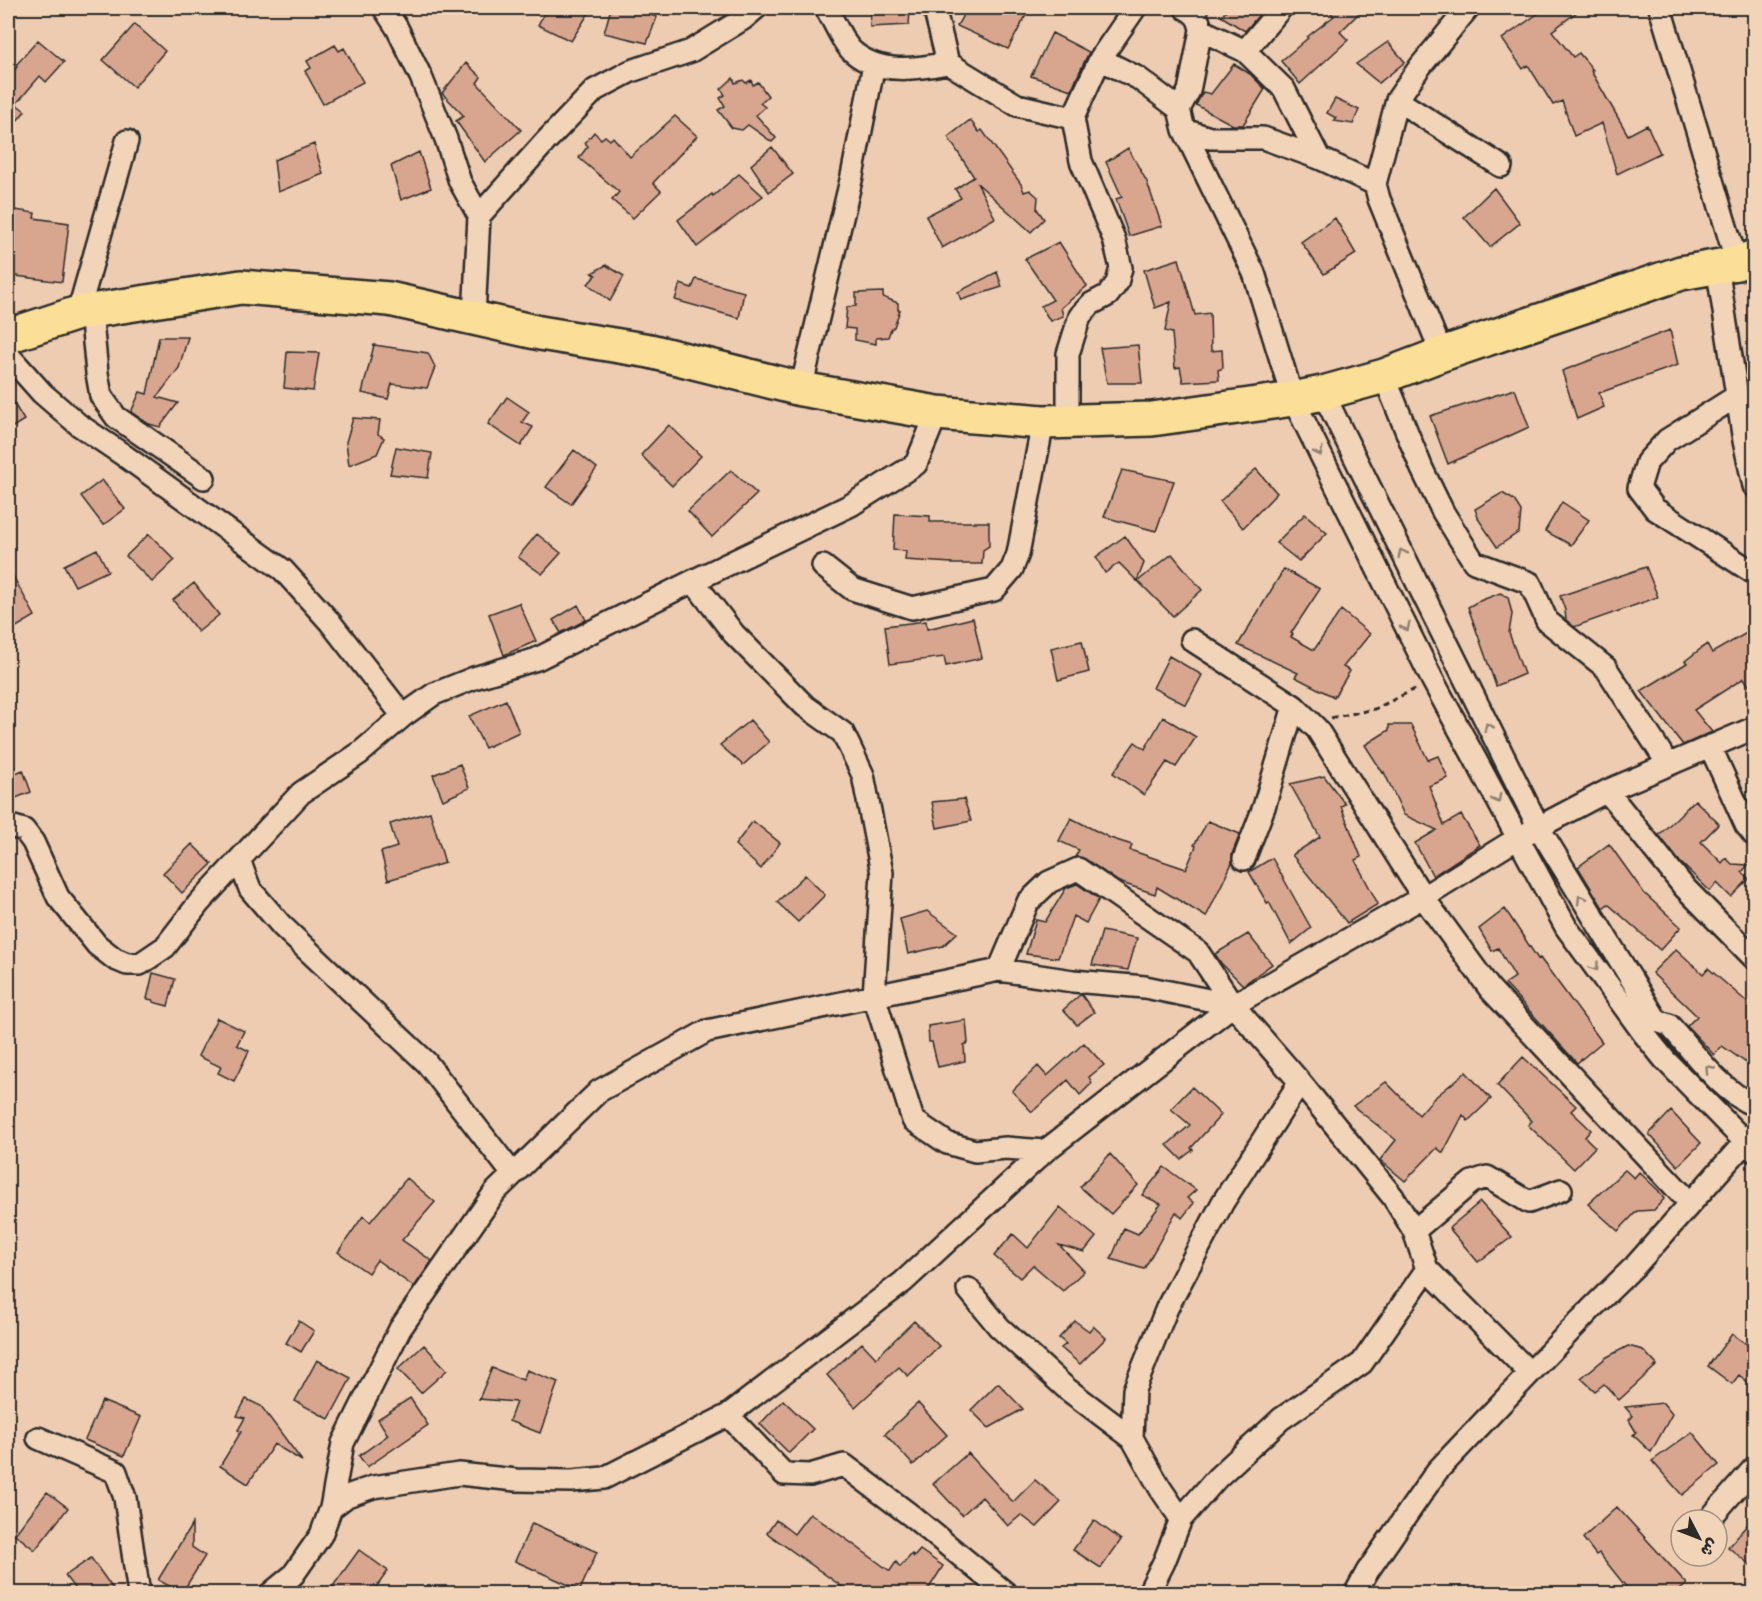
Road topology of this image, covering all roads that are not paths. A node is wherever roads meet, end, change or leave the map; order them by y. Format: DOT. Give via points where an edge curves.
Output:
graph roads {
  1 [pos="384,8"];
  2 [pos="756,8"];
  3 [pos="826,8"];
  4 [pos="936,8"];
  5 [pos="1135,8"];
  6 [pos="1185,8"];
  7 [pos="1281,8"];
  8 [pos="1468,8"];
  9 [pos="1660,8"];
  10 [pos="1201,30"];
  11 [pos="1245,51"];
  12 [pos="1100,59"];
  13 [pos="948,63"];
  14 [pos="874,64"];
  15 [pos="1397,100"];
  16 [pos="1179,109"];
  17 [pos="1073,118"];
  18 [pos="1184,130"];
  19 [pos="127,141"];
  20 [pos="1319,158"];
  21 [pos="1500,166"];
  22 [pos="1375,184"];
  23 [pos="479,216"];
  24 [pos="1739,254"];
  25 [pos="85,312"];
  26 [pos="474,318"];
  27 [pos="8,336"];
  28 [pos="8,351"];
  29 [pos="1442,354"];
  30 [pos="1384,376"];
  31 [pos="801,389"];
  32 [pos="1308,396"];
  33 [pos="1737,396"];
  34 [pos="937,413"];
  35 [pos="1056,422"];
  36 [pos="204,478"];
  37 [pos="1755,486"];
  38 [pos="823,566"];
  39 [pos="1755,573"];
  40 [pos="693,581"];
  41 [pos="1192,640"];
  42 [pos="1294,706"];
  43 [pos="403,716"];
  44 [pos="1755,728"];
  45 [pos="1710,746"];
  46 [pos="1668,764"];
  47 [pos="1607,791"];
  48 [pos="8,828"];
  49 [pos="1539,828"];
  50 [pos="1755,835"];
  51 [pos="1518,838"];
  52 [pos="1244,859"];
  53 [pos="239,860"];
  54 [pos="1423,897"];
  55 [pos="1755,958"];
  56 [pos="999,970"];
  57 [pos="874,996"];
  58 [pos="1233,1005"];
  59 [pos="1300,1082"];
  60 [pos="1755,1105"];
  61 [pos="1752,1142"];
  62 [pos="1045,1151"];
  63 [pos="512,1173"];
  64 [pos="1561,1190"];
  65 [pos="1690,1203"];
  66 [pos="1414,1232"];
  67 [pos="1427,1269"];
  68 [pos="968,1289"];
  69 [pos="1530,1373"];
  70 [pos="728,1415"];
  71 [pos="38,1438"];
  72 [pos="1132,1438"];
  73 [pos="1755,1468"];
  74 [pos="332,1508"];
  75 [pos="1719,1508"];
  76 [pos="1181,1519"];
  77 [pos="139,1593"];
  78 [pos="270,1593"];
  79 [pos="1007,1593"];
  80 [pos="1148,1593"];
  81 [pos="1355,1593"];
  1 -- 23 [label="street" via="422,77 460,182"];
  2 -- 23 [label="street" via="691,51 631,71 595,90"];
  3 -- 14 [label="street" via="852,51"];
  4 -- 13 [label="street"];
  5 -- 12 [label="street"];
  6 -- 10 [label="street" via="1196,15"];
  7 -- 11 [label="street"];
  8 -- 15 [label="street"];
  9 -- 24 [label="street"];
  10 -- 11 [label="street"];
  10 -- 16 [label="street" via="1189,91"];
  11 -- 20 [label="street" via="1284,89"];
  12 -- 16 [label="street" via="1137,78"];
  12 -- 17 [label="street"];
  13 -- 14 [label="street" via="907,70"];
  13 -- 17 [label="street" via="1017,105"];
  14 -- 31 [label="street" via="852,176"];
  15 -- 21 [label="street"];
  15 -- 22 [label="street"];
  16 -- 18 [label="street"];
  17 -- 35 [label="street" via="1081,161 1114,239 1121,268 1108,295 1080,316 1068,354"];
  18 -- 20 [label="street" via="1210,138 1263,138"];
  18 -- 32 [label="street" via="1254,273"];
  19 -- 25 [label="street"];
  20 -- 22 [label="street"];
  22 -- 29 [label="street"];
  23 -- 26 [label="street"];
  24 -- 29 [label="main road"];
  24 -- 33 [label="street"];
  25 -- 26 [label="main road" via="241,286 389,299"];
  25 -- 27 [label="main road"];
  25 -- 36 [label="street" via="101,396 116,417"];
  26 -- 31 [label="main road" via="650,351"];
  28 -- 43 [label="street" via="42,393 79,425 283,570 330,622"];
  29 -- 30 [label="main road"];
  30 -- 32 [label="main road"];
  30 -- 46 [label="street" via="1422,469 1474,562 1530,583 1547,621 1606,668"];
  31 -- 34 [label="main road"];
  32 -- 35 [label="main road" via="1152,419"];
  49 -- 32 [label="street, one-way"];
  32 -- 51 [label="street, one-way" via="1432,679"];
  33 -- 37 [label="street"];
  33 -- 39 [label="street" via="1667,440 1647,462 1639,488 1655,509"];
  34 -- 35 [label="main road"];
  34 -- 40 [label="street" via="916,464 851,505"];
  35 -- 38 [label="street" via="1018,554 1012,569 994,590 912,608 852,589"];
  40 -- 43 [label="street" via="537,660 434,694"];
  40 -- 57 [label="street" via="734,634 805,706 843,733 863,775 882,873"];
  41 -- 42 [label="street"];
  42 -- 52 [label="street"];
  42 -- 54 [label="street" via="1317,729"];
  43 -- 53 [label="street" via="360,753 301,793"];
  44 -- 45 [label="street"];
  45 -- 46 [label="street"];
  45 -- 50 [label="street" via="1746,825"];
  46 -- 47 [label="street"];
  47 -- 49 [label="street"];
  47 -- 55 [label="street" via="1684,887"];
  48 -- 53 [label="street" via="24,830 58,897 97,945 127,964 140,964 165,947"];
  49 -- 51 [label="street"];
  60 -- 49 [label="street, one-way" via="1727,1089 1669,1025 1657,1021"];
  51 -- 54 [label="street"];
  51 -- 61 [label="street, one-way" via="1566,927 1644,1034 1665,1060"];
  53 -- 63 [label="street" via="250,889 282,926 426,1062"];
  54 -- 58 [label="street"];
  54 -- 65 [label="street" via="1490,989"];
  56 -- 57 [label="street"];
  56 -- 58 [label="street" via="1145,987"];
  56 -- 58 [label="street" via="1028,902 1049,882 1078,869 1198,952"];
  57 -- 62 [label="street" via="913,1119 947,1143 975,1151"];
  57 -- 63 [label="street" via="707,1031 598,1091"];
  58 -- 59 [label="street"];
  58 -- 62 [label="street"];
  59 -- 66 [label="street" via="1393,1197"];
  59 -- 72 [label="street" via="1223,1202 1167,1308 1134,1389"];
  61 -- 65 [label="street"];
  62 -- 70 [label="street" via="903,1282"];
  63 -- 74 [label="street" via="400,1329 343,1443"];
  64 -- 66 [label="street" via="1529,1202 1486,1177 1472,1182"];
  65 -- 69 [label="street" via="1635,1266"];
  66 -- 67 [label="street"];
  67 -- 69 [label="street"];
  67 -- 76 [label="street" via="1362,1363 1281,1419 1217,1478"];
  68 -- 72 [label="street" via="999,1327 1067,1389"];
  69 -- 81 [label="street" via="1437,1471"];
  70 -- 74 [label="street" via="604,1478 516,1480 459,1473 374,1487 347,1496"];
  70 -- 79 [label="street" via="784,1474 810,1475 844,1465"];
  71 -- 77 [label="street" via="116,1472 125,1498"];
  72 -- 76 [label="street"];
  73 -- 75 [label="street"];
  74 -- 78 [label="street" via="321,1535 299,1567"];
  76 -- 80 [label="street"];
}
